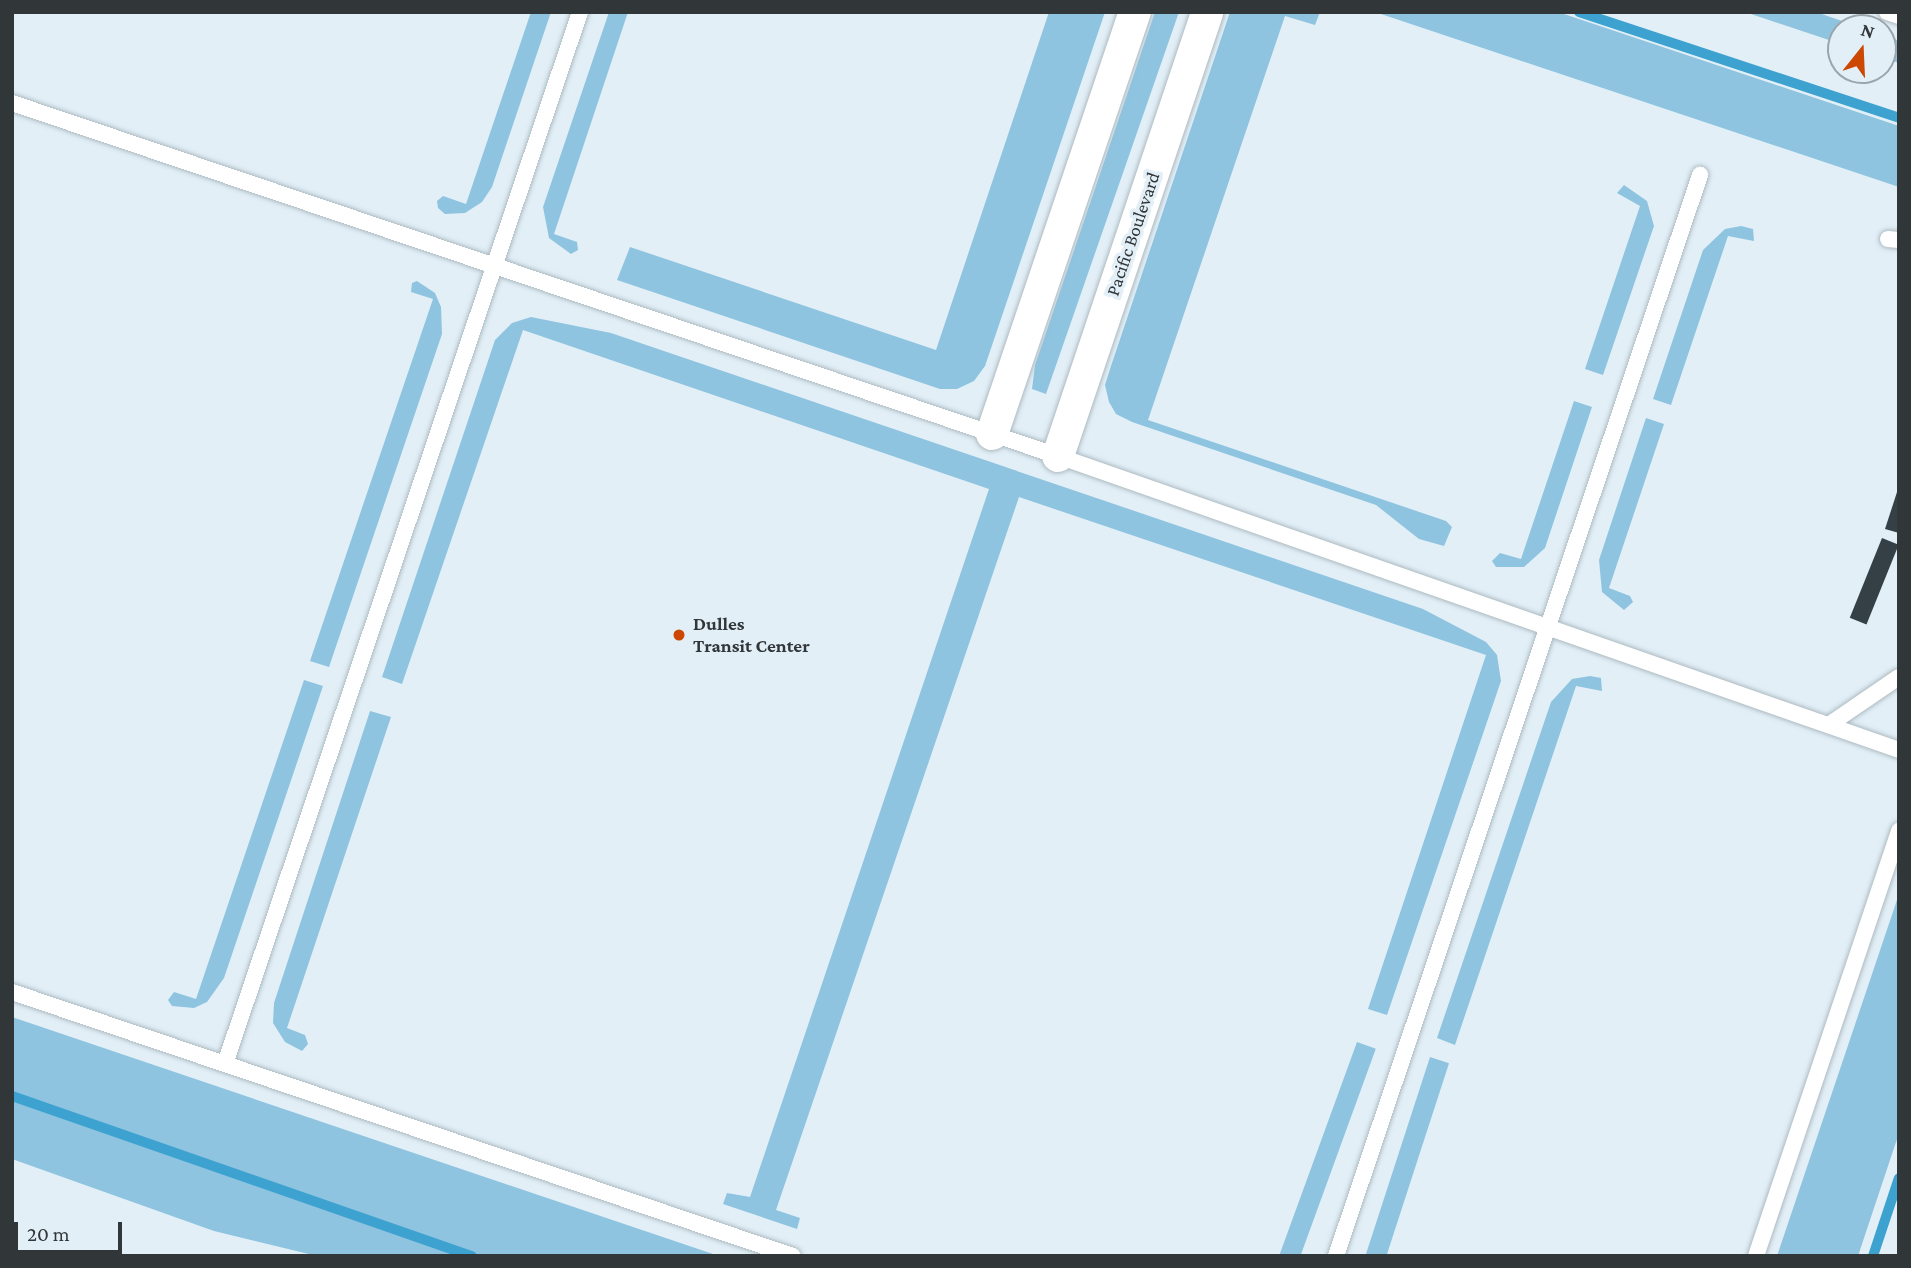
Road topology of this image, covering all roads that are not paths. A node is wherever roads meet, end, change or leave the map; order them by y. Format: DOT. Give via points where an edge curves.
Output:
graph roads {
  1 [pos="580,12"];
  2 [pos="1135,12"];
  3 [pos="1207,12"];
  4 [pos="1887,12"];
  5 [pos="1899,16"];
  6 [pos="12,103"];
  7 [pos="1700,175"];
  8 [pos="494,266"];
  9 [pos="992,434"];
  10 [pos="1058,456"];
  11 [pos="1548,628"];
  12 [pos="1899,677"];
  13 [pos="1830,724"];
  14 [pos="1899,750"];
  15 [pos="1899,830"];
  16 [pos="12,992"];
  17 [pos="226,1061"];
  18 [pos="793,1256"];
  19 [pos="1336,1256"];
  20 [pos="1756,1256"];
  1 -- 8 [label="lane"];
  2 -- 9 [label="street"];
  3 -- 10 [label="street, Pacific Boulevard"];
  4 -- 5 [label="lane"];
  6 -- 8 [label="lane"];
  7 -- 11 [label="lane"];
  8 -- 9 [label="lane"];
  8 -- 17 [label="lane"];
  9 -- 10 [label="lane"];
  10 -- 11 [label="lane"];
  11 -- 13 [label="lane"];
  11 -- 19 [label="lane"];
  12 -- 13 [label="lane"];
  13 -- 14 [label="lane"];
  15 -- 20 [label="lane"];
  16 -- 17 [label="lane"];
  17 -- 18 [label="lane"];
}
